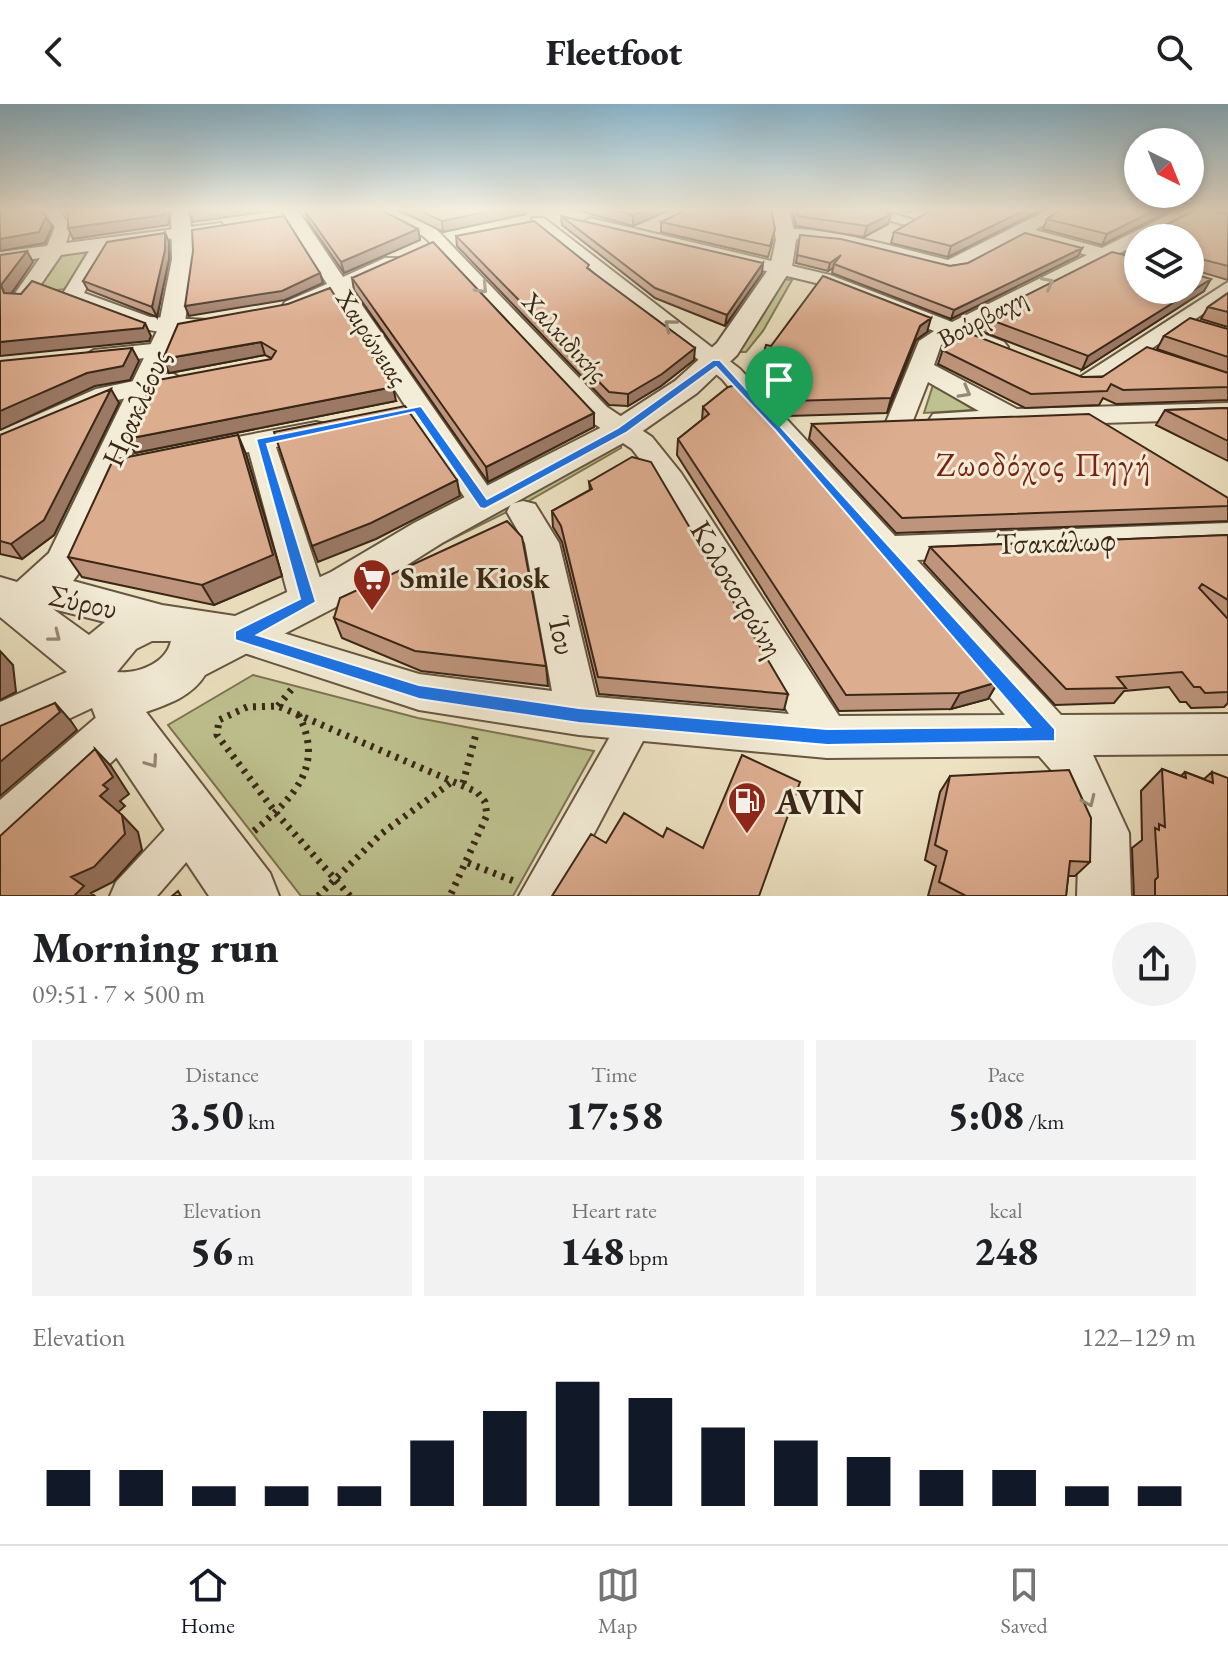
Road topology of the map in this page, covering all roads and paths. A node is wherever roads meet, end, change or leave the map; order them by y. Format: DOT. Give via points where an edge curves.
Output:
graph roads {
  1 [pos="57,246"];
  2 [pos="95,246"];
  3 [pos="100,246"];
  4 [pos="182,246"];
  5 [pos="312,246"];
  6 [pos="428,246"];
  7 [pos="590,246"];
  8 [pos="610,246"];
  9 [pos="690,246"];
  10 [pos="805,246"];
  11 [pos="872,246"];
  12 [pos="994,246"];
  13 [pos="1075,246"];
  14 [pos="1122,246"];
  15 [pos="425,247"];
  16 [pos="598,251"];
  17 [pos="55,252"];
  18 [pos="1106,254"];
  19 [pos="0,258"];
  20 [pos="1124,259"];
  21 [pos="791,269"];
  22 [pos="1204,282"];
  23 [pos="339,287"];
  24 [pos="1228,288"];
  25 [pos="72,295"];
  26 [pos="11,300"];
  27 [pos="278,311"];
  28 [pos="1180,321"];
  29 [pos="218,322"];
  30 [pos="1204,328"];
  31 [pos="953,330"];
  32 [pos="167,340"];
  33 [pos="1137,350"];
  34 [pos="1011,354"];
  35 [pos="74,359"];
  36 [pos="1163,359"];
  37 [pos="724,368"];
  38 [pos="920,368"];
  39 [pos="1055,371"];
  40 [pos="191,378"];
  41 [pos="1084,383"];
  42 [pos="147,385"];
  43 [pos="1228,411"];
  44 [pos="1085,415"];
  45 [pos="1010,417"];
  46 [pos="900,422"];
  47 [pos="346,423"];
  48 [pos="870,423"];
  49 [pos="8,430"];
  50 [pos="632,437"];
  51 [pos="260,441"];
  52 [pos="1133,446"];
  53 [pos="169,459"];
  54 [pos="504,508"];
  55 [pos="1228,535"];
  56 [pos="884,549"];
  57 [pos="328,592"];
  58 [pos="19,597"];
  59 [pos="178,636"];
  60 [pos="240,636"];
  61 [pos="105,691"];
  62 [pos="484,702"];
  63 [pos="297,713"];
  64 [pos="579,716"];
  65 [pos="636,722"];
  66 [pos="0,727"];
  67 [pos="1228,734"];
  68 [pos="1049,735"];
  69 [pos="827,737"];
  70 [pos="459,782"];
  71 [pos="276,813"];
  72 [pos="195,824"];
  73 [pos="0,833"];
  74 [pos="468,863"];
  75 [pos="336,880"];
  76 [pos="540,894"];
  77 [pos="130,896"];
  78 [pos="247,896"];
  79 [pos="318,896"];
  80 [pos="350,896"];
  81 [pos="450,896"];
  82 [pos="1104,896"];
  1 -- 17 [label="street"];
  2 -- 17 [label="street"];
  3 -- 25 [label="street"];
  4 -- 32 [label="street, Ηρακλέους"];
  5 -- 23 [label="street, Χαιρώνειας"];
  6 -- 15 [label="street"];
  7 -- 16 [label="street"];
  8 -- 16 [label="street"];
  9 -- 21 [label="street"];
  10 -- 21 [label="street"];
  11 -- 12 [label="street" via="957,265"];
  13 -- 18 [label="street"];
  14 -- 18 [label="street, Βούρβαχη"];
  15 -- 23 [label="street"];
  15 -- 50 [label="street, Χαλκιδικής, one-way" via="597,413"];
  37 -- 16 [label="street, one-way"];
  17 -- 19 [label="street"];
  17 -- 26 [label="street"];
  18 -- 20 [label="street"];
  31 -- 18 [label="street, Βούρβαχη, one-way"];
  21 -- 31 [label="street"];
  21 -- 37 [label="street" via="770,331"];
  22 -- 24 [label="street"];
  23 -- 27 [label="street"];
  23 -- 54 [label="street, Χαιρώνειας" via="403,411"];
  24 -- 28 [label="street"];
  25 -- 26 [label="street"];
  25 -- 32 [label="street" via="151,326"];
  28 -- 30 [label="street"];
  28 -- 33 [label="street"];
  29 -- 32 [label="street"];
  31 -- 34 [label="street"];
  31 -- 38 [label="street, Βούρβαχη" via="931,341"];
  32 -- 35 [label="street"];
  32 -- 42 [label="street, Ηρακλέους"];
  33 -- 36 [label="street"];
  33 -- 41 [label="street"];
  37 -- 50 [label="street" via="693,408"];
  37 -- 56 [label="street" via="794,427"];
  38 -- 45 [label="street, one-way"];
  38 -- 46 [label="street, Βούρβαχη"];
  39 -- 41 [label="street"];
  40 -- 42 [label="street"];
  41 -- 44 [label="street"];
  42 -- 49 [label="street"];
  42 -- 58 [label="street, Ηρακλέους" via="123,468 66,562"];
  43 -- 44 [label="street"];
  44 -- 45 [label="street"];
  44 -- 52 [label="street"];
  45 -- 46 [label="street"];
  46 -- 48 [label="street"];
  47 -- 51 [label="street"];
  50 -- 54 [label="street"];
  50 -- 69 [label="street, Κολοκοτρώνη" via="666,473"];
  51 -- 53 [label="street"];
  51 -- 57 [label="street"];
  54 -- 57 [label="street" via="428,533"];
  54 -- 64 [label="street, Ίου" via="542,543"];
  55 -- 56 [label="street, Τσακάλωφ"];
  56 -- 68 [label="street"];
  57 -- 60 [label="street"];
  58 -- 59 [label="street, Σύρου" via="125,610"];
  58 -- 61 [label="street, Σύρου, one-way"];
  59 -- 60 [label="street"];
  59 -- 61 [label="street" via="174,675 150,689"];
  60 -- 62 [label="street" via="419,692"];
  61 -- 66 [label="street"];
  61 -- 72 [label="street, Σύρου, one-way"];
  61 -- 73 [label="street"];
  62 -- 64 [label="street"];
  62 -- 70 [label="path"];
  63 -- 70 [label="path"];
  63 -- 71 [label="path" via="310,740 311,760"];
  63 -- 71 [label="path" via="253,704 219,720 217,735"];
  64 -- 65 [label="street"];
  65 -- 69 [label="street"];
  65 -- 76 [label="street"];
  67 -- 68 [label="street"];
  68 -- 69 [label="street"];
  68 -- 82 [label="street, one-way" via="1070,758 1104,833"];
  70 -- 74 [label="path" via="477,792 487,815"];
  70 -- 75 [label="path" via="381,834"];
  71 -- 75 [label="path"];
  72 -- 77 [label="street"];
  72 -- 78 [label="street, Σύρου"];
  74 -- 76 [label="path"];
  74 -- 81 [label="path"];
  75 -- 79 [label="path"];
  75 -- 80 [label="path"];
}
